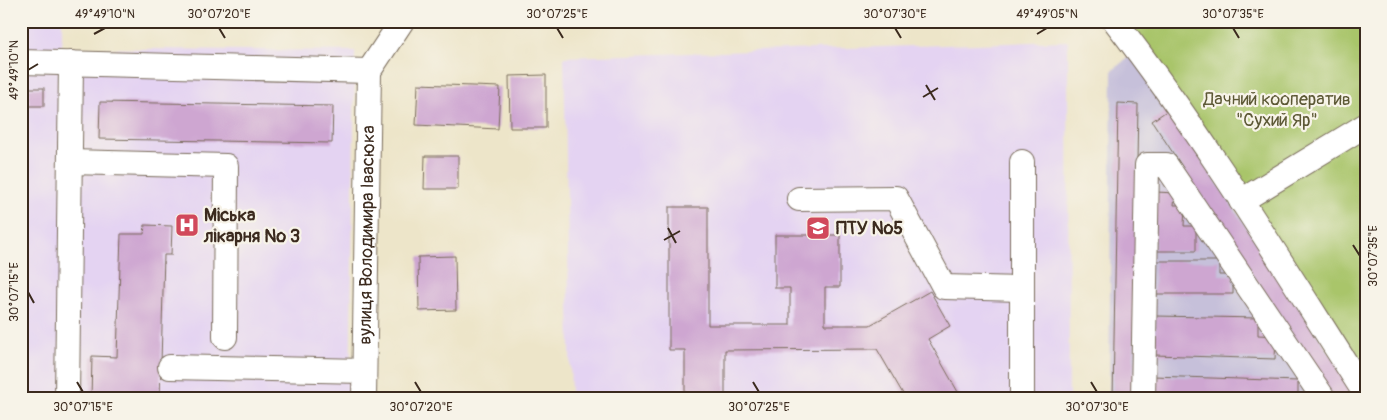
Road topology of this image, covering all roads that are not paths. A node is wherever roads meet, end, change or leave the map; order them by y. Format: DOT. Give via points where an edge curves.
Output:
graph roads {
  1 [pos="402,21"];
  2 [pos="1115,21"];
  3 [pos="21,62"];
  4 [pos="71,63"];
  5 [pos="369,71"];
  6 [pos="1366,125"];
  7 [pos="70,162"];
  8 [pos="1022,162"];
  9 [pos="799,199"];
  10 [pos="1241,201"];
  11 [pos="1022,289"];
  12 [pos="224,337"];
  13 [pos="170,367"];
  14 [pos="364,371"];
  15 [pos="1366,395"];
  16 [pos="67,399"];
  17 [pos="364,399"];
  18 [pos="1022,399"];
  19 [pos="1143,399"];
  20 [pos="1324,399"];
  1 -- 5 [label="street"];
  2 -- 10 [label="street"];
  3 -- 4 [label="street"];
  4 -- 5 [label="street"];
  4 -- 7 [label="street"];
  5 -- 14 [label="street, вулиця Володимира Івасюка"];
  6 -- 10 [label="street"];
  7 -- 12 [label="street" via="226,166"];
  7 -- 16 [label="street"];
  8 -- 11 [label="street"];
  9 -- 11 [label="street" via="896,198 944,287"];
  10 -- 15 [label="street"];
  11 -- 18 [label="street"];
  13 -- 14 [label="street"];
  14 -- 17 [label="street, вулиця Володимира Івасюка"];
  19 -- 20 [label="street" via="1147,165 1166,165"];
}
